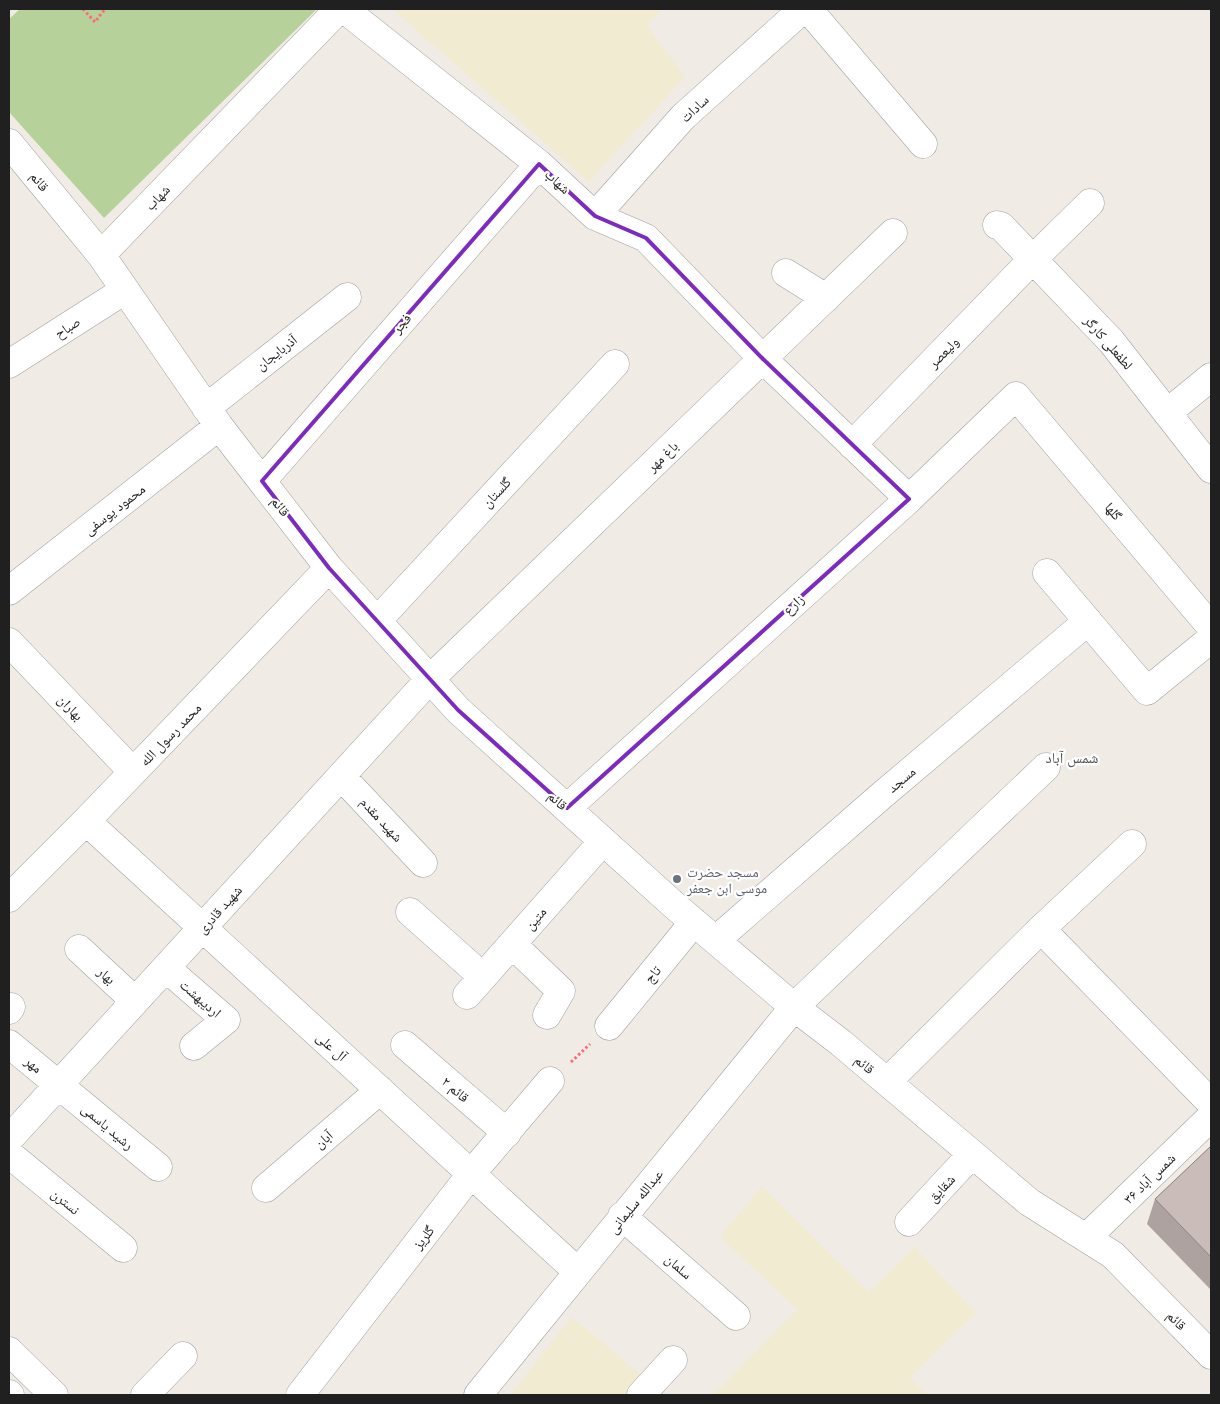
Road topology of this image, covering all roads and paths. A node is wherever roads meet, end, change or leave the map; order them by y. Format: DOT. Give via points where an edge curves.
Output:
graph roads {
  1 [pos="83,9"];
  2 [pos="105,9"];
  3 [pos="339,9"];
  4 [pos="344,9"];
  5 [pos="803,9"];
  6 [pos="808,9"];
  7 [pos="9,143"];
  8 [pos="923,144"];
  9 [pos="539,164"];
  10 [pos="1090,203"];
  11 [pos="595,216"];
  12 [pos="997,225"];
  13 [pos="893,233"];
  14 [pos="101,255"];
  15 [pos="1033,259"];
  16 [pos="786,273"];
  17 [pos="125,290"];
  18 [pos="347,297"];
  19 [pos="826,298"];
  20 [pos="763,360"];
  21 [pos="9,364"];
  22 [pos="614,364"];
  23 [pos="1211,377"];
  24 [pos="1016,396"];
  25 [pos="1168,413"];
  26 [pos="212,417"];
  27 [pos="852,445"];
  28 [pos="1211,469"];
  29 [pos="262,481"];
  30 [pos="909,499"];
  31 [pos="329,568"];
  32 [pos="1047,572"];
  33 [pos="9,591"];
  34 [pos="377,621"];
  35 [pos="1088,621"];
  36 [pos="1211,627"];
  37 [pos="1211,639"];
  38 [pos="9,642"];
  39 [pos="430,679"];
  40 [pos="1046,767"];
  41 [pos="133,772"];
  42 [pos="342,776"];
  43 [pos="567,808"];
  44 [pos="86,821"];
  45 [pos="603,841"];
  46 [pos="1132,844"];
  47 [pos="423,863"];
  48 [pos="9,898"];
  49 [pos="410,912"];
  50 [pos="694,922"];
  51 [pos="202,928"];
  52 [pos="1041,929"];
  53 [pos="716,940"];
  54 [pos="512,944"];
  55 [pos="79,950"];
  56 [pos="166,968"];
  57 [pos="135,1001"];
  58 [pos="794,1007"];
  59 [pos="547,1015"];
  60 [pos="609,1026"];
  61 [pos="9,1044"];
  62 [pos="405,1045"];
  63 [pos="194,1046"];
  64 [pos="550,1081"];
  65 [pos="887,1082"];
  66 [pos="58,1085"];
  67 [pos="380,1090"];
  68 [pos="1211,1103"];
  69 [pos="1211,1117"];
  70 [pos="507,1132"];
  71 [pos="9,1139"];
  72 [pos="9,1154"];
  73 [pos="972,1154"];
  74 [pos="158,1167"];
  75 [pos="472,1174"];
  76 [pos="266,1188"];
  77 [pos="622,1216"];
  78 [pos="909,1222"];
  79 [pos="1086,1238"];
  80 [pos="123,1248"];
  81 [pos="578,1271"];
  82 [pos="736,1316"];
  83 [pos="9,1351"];
  84 [pos="1211,1355"];
  85 [pos="183,1356"];
  86 [pos="673,1360"];
  87 [pos="54,1395"];
  88 [pos="145,1395"];
  89 [pos="300,1395"];
  90 [pos="478,1395"];
  91 [pos="641,1395"];
  1 -- 2 [label="path" via="95,22"];
  3 -- 14 [label="street, شهاب"];
  4 -- 9 [label="street, شهاب"];
  5 -- 11 [label="street, سادات" via="683,117"];
  6 -- 8 [label="street"];
  7 -- 14 [label="street, قائم"];
  9 -- 11 [label="street, شهاب"];
  9 -- 29 [label="street, فجر"];
  10 -- 15 [label="street, ولیعصر"];
  11 -- 20 [label="street, شهاب" via="646,238"];
  12 -- 15 [label="street, لطفعلی کارگر"];
  13 -- 19 [label="street, باغ مهر"];
  14 -- 17 [label="street, قائم"];
  15 -- 25 [label="street, لطفعلی کارگر" via="1111,341"];
  15 -- 27 [label="street, ولیعصر"];
  16 -- 19 [label="street"];
  17 -- 21 [label="street, صباح"];
  17 -- 26 [label="street, قائم"];
  18 -- 26 [label="street, آذربایجان"];
  19 -- 20 [label="street, باغ مهر"];
  20 -- 27 [label="street, شهاب"];
  20 -- 39 [label="street, باغ مهر"];
  22 -- 34 [label="street, گلستان"];
  23 -- 25 [label="street"];
  24 -- 30 [label="street, زارع"];
  24 -- 36 [label="street, گلها"];
  25 -- 28 [label="street, لطفعلی کارگر"];
  26 -- 29 [label="street, قائم"];
  26 -- 33 [label="street, محمود یوسفی"];
  27 -- 30 [label="street"];
  29 -- 31 [label="street, قائم"];
  30 -- 43 [label="street, زارع"];
  31 -- 34 [label="street, قائم"];
  31 -- 41 [label="street, محمد رسول الله"];
  32 -- 35 [label="street"];
  34 -- 39 [label="street, قائم"];
  35 -- 37 [label="street" via="1147,691"];
  35 -- 53 [label="street, مسجد"];
  38 -- 41 [label="street, بهاران"];
  39 -- 42 [label="street, شهید قادری"];
  39 -- 43 [label="street, قائم" via="458,710"];
  40 -- 58 [label="street, عبدالله سلیمانی"];
  41 -- 44 [label="street, محمد رسول الله"];
  42 -- 47 [label="street, شهید مقدم"];
  42 -- 51 [label="street, شهید قادری"];
  43 -- 45 [label="street, قائم"];
  44 -- 48 [label="street, محمد رسول الله"];
  44 -- 51 [label="street, آل علی"];
  45 -- 50 [label="street, قائم"];
  45 -- 54 [label="street, متین"];
  46 -- 52 [label="street"];
  49 -- 54 [label="street, متین" via="475,986"];
  50 -- 53 [label="street, قائم"];
  50 -- 60 [label="street, تاج"];
  51 -- 56 [label="street, شهید قادری"];
  51 -- 67 [label="street, آل علی"];
  52 -- 65 [label="street"];
  52 -- 68 [label="street"];
  53 -- 58 [label="street, قائم"];
  54 -- 59 [label="street" via="562,991"];
  55 -- 57 [label="street, بهار"];
  56 -- 57 [label="street, شهید قادری"];
  56 -- 63 [label="street, اردیبهشت" via="226,1020"];
  57 -- 66 [label="street, شهید قادری"];
  58 -- 65 [label="street, قائم"];
  58 -- 77 [label="street, عبدالله سلیمانی"];
  60 -- 64 [label="path"];
  61 -- 66 [label="street, مهر"];
  62 -- 70 [label="street, قائم ۲"];
  64 -- 70 [label="street, گلریز"];
  65 -- 73 [label="street, قائم"];
  66 -- 71 [label="street, شهید قادری"];
  66 -- 74 [label="street, رشید یاسمی"];
  67 -- 75 [label="street, آل علی"];
  67 -- 76 [label="street, آبان"];
  69 -- 79 [label="street, شمس آباد ۳۶"];
  70 -- 75 [label="street, گلریز"];
  72 -- 80 [label="street, نسترن"];
  73 -- 78 [label="street, شقایق"];
  73 -- 79 [label="street, قائم" via="1029,1202"];
  75 -- 81 [label="street, آل علی"];
  75 -- 89 [label="street, گلریز"];
  77 -- 81 [label="street, عبدالله سلیمانی"];
  77 -- 82 [label="street, سلمان"];
  79 -- 84 [label="street, قائم" via="1113,1254"];
  81 -- 90 [label="street, عبدالله سلیمانی"];
  83 -- 87 [label="street"];
  85 -- 88 [label="street"];
  86 -- 91 [label="street"];
}
